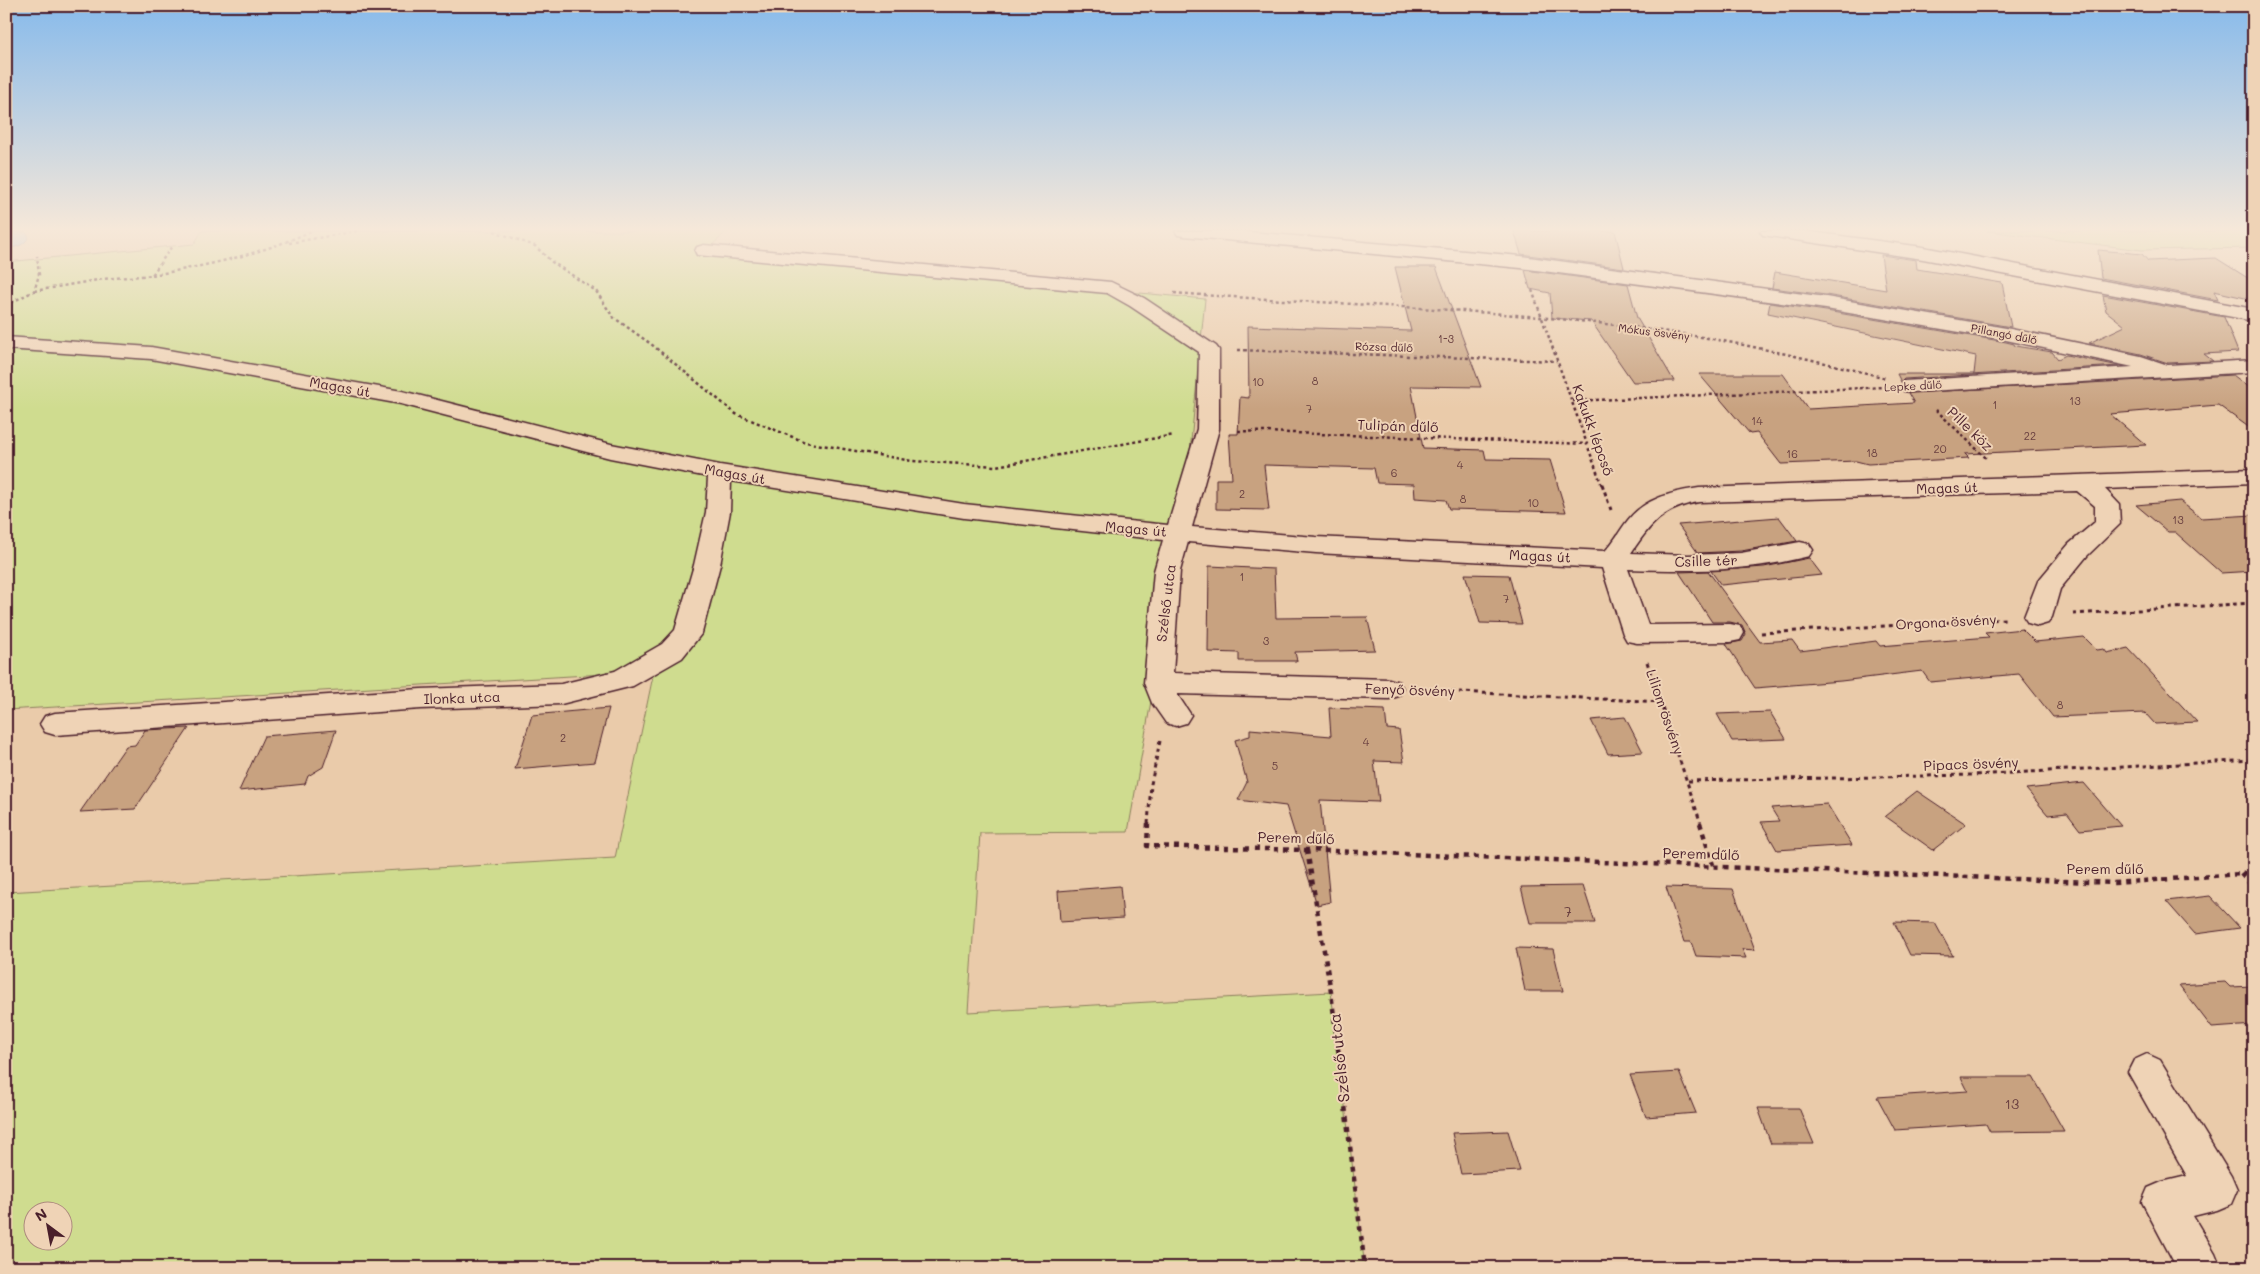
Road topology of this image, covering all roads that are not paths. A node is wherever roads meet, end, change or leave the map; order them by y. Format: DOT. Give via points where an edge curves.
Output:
graph roads {
  1 [pos="1116,290"];
  2 [pos="1733,290"];
  3 [pos="2123,290"];
  4 [pos="2254,315"];
  5 [pos="6,343"];
  6 [pos="2254,366"];
  7 [pos="2166,371"];
  8 [pos="1912,386"];
  9 [pos="720,472"];
  10 [pos="2254,476"];
  11 [pos="2083,483"];
  12 [pos="1178,533"];
  13 [pos="1800,550"];
  14 [pos="1618,554"];
  15 [pos="2038,616"];
  16 [pos="1730,633"];
  17 [pos="1158,683"];
  18 [pos="1389,689"];
  19 [pos="1176,715"];
  20 [pos="56,724"];
  21 [pos="2147,1072"];
  22 [pos="2200,1268"];
  1 -- 12 [label="street, Szélső utca" via="1210,350 1208,430"];
  2 -- 7 [label="street, Pillangó dűlő" via="2006,334 2141,362"];
  3 -- 4 [label="street"];
  5 -- 9 [label="street, Magas út" via="151,353 402,398 610,451"];
  6 -- 7 [label="street, Lepke dűlő"];
  7 -- 8 [label="street, Lepke dűlő"];
  9 -- 12 [label="street, Magas út" via="964,511"];
  9 -- 20 [label="street, Ilonka utca" via="718,512 708,565 688,633 672,651 623,679 561,694 421,699"];
  10 -- 11 [label="street, Magas út"];
  11 -- 14 [label="street, Magas út" via="1749,492 1674,498 1638,524"];
  11 -- 15 [label="street" via="2107,504 2108,524 2078,550 2047,587"];
  12 -- 14 [label="street, Magas út" via="1316,545"];
  12 -- 17 [label="street, Szélső utca" via="1167,571"];
  13 -- 14 [label="street, Csille tér" via="1732,561 1688,563"];
  14 -- 16 [label="street" via="1618,574 1637,634"];
  17 -- 18 [label="street, Fenyő ösvény"];
  17 -- 19 [label="street"];
  21 -- 22 [label="street" via="2217,1190 2162,1202"];
}
